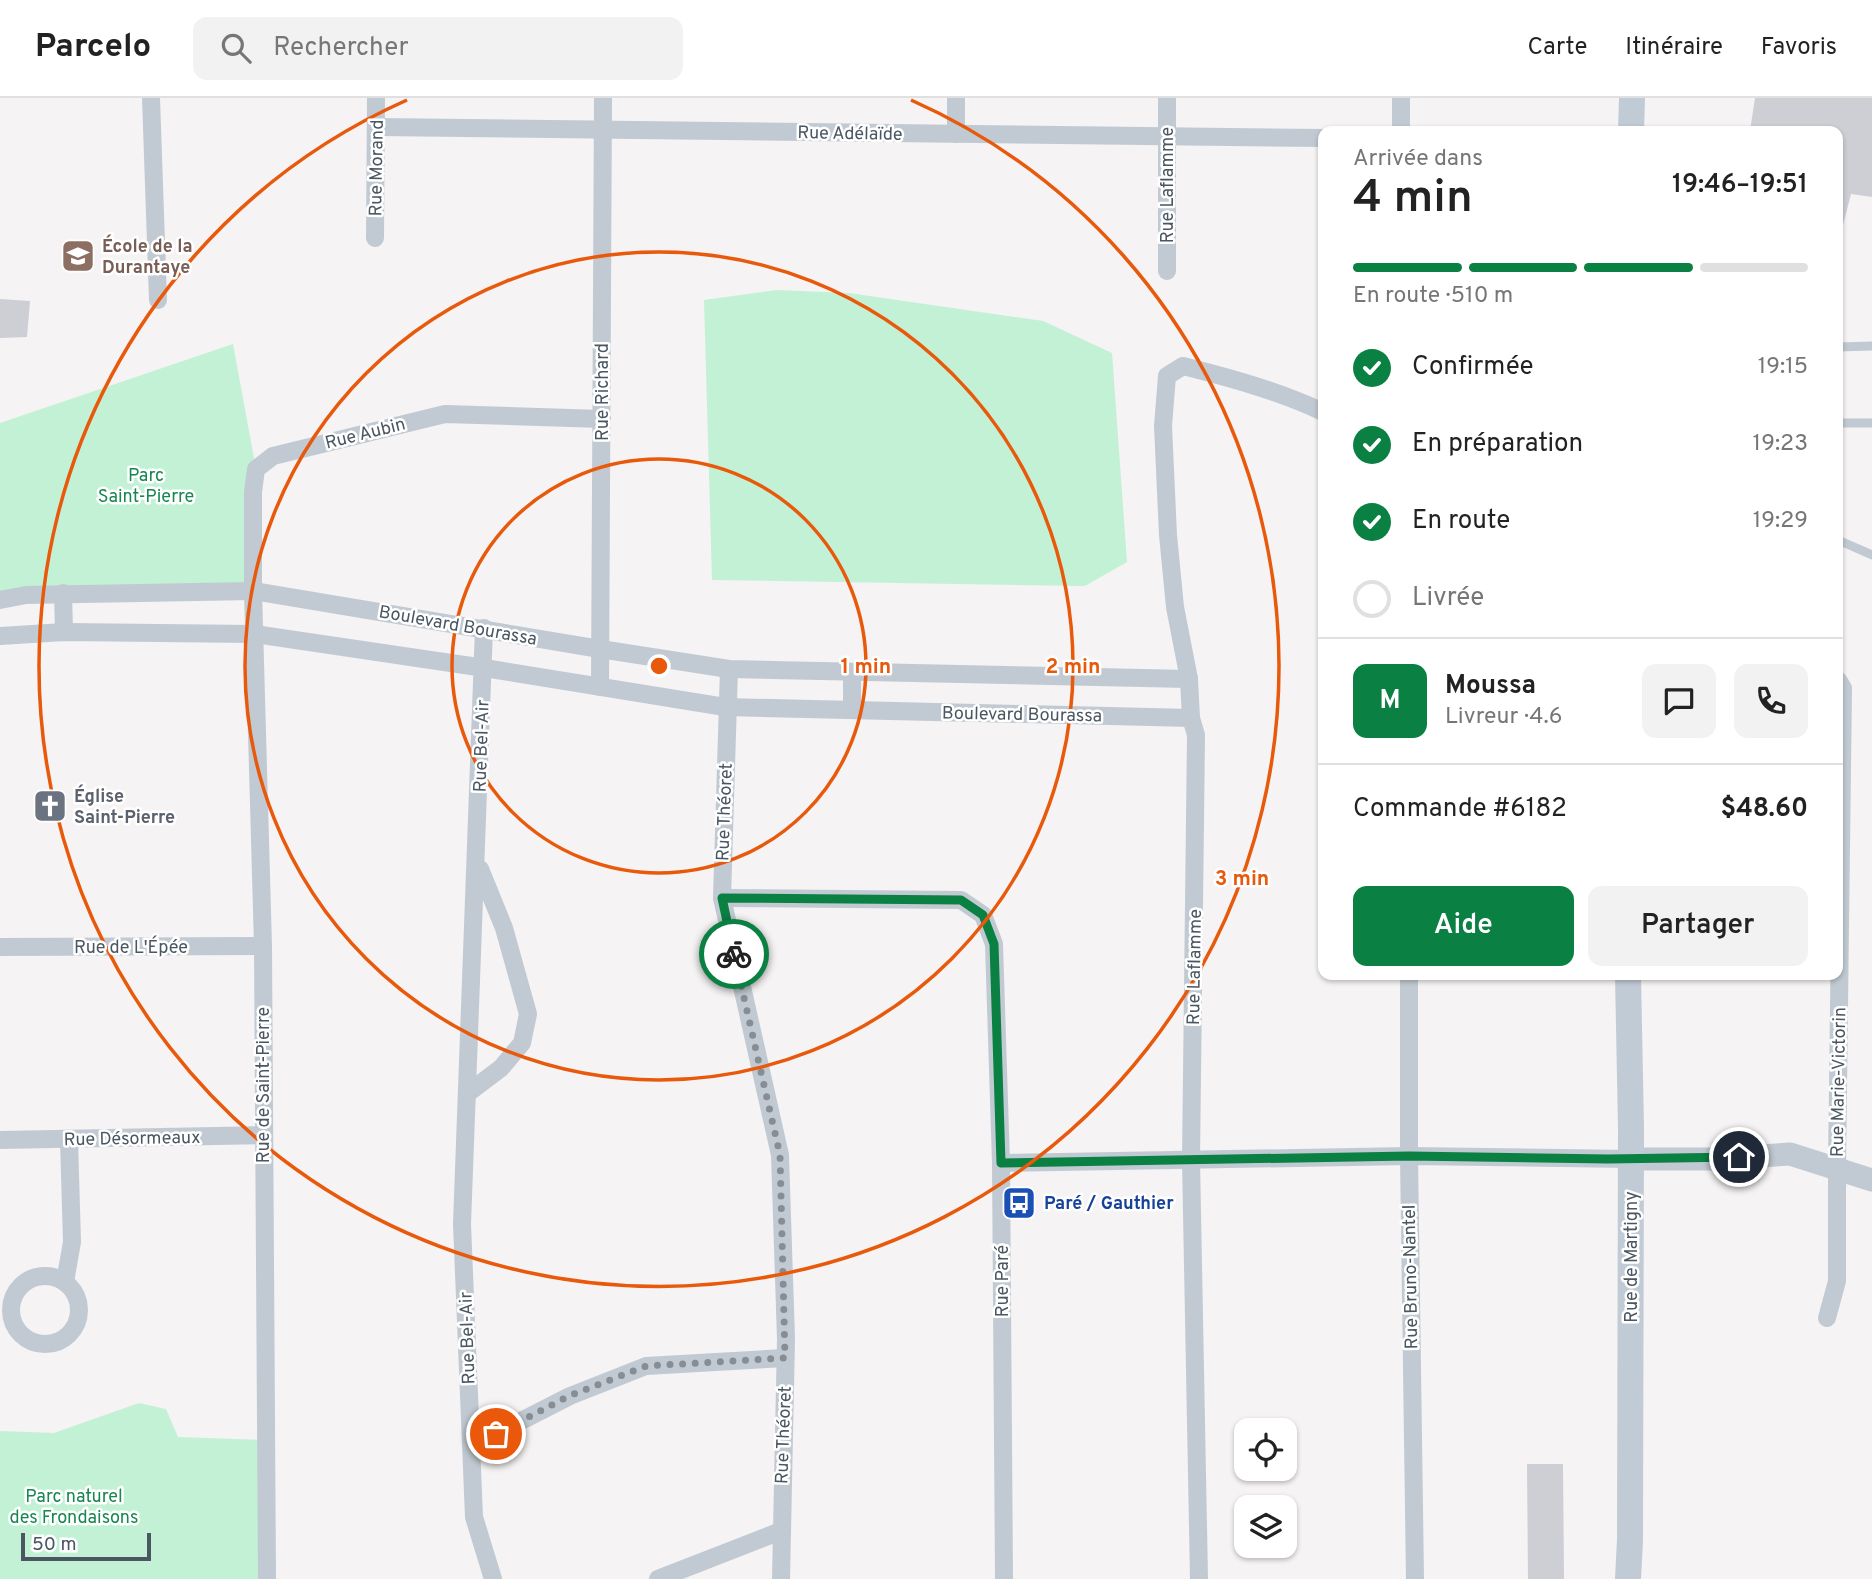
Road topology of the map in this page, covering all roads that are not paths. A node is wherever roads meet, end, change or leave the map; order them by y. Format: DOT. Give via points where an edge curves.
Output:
graph roads {
  1 [pos="151,98"];
  2 [pos="376,98"];
  3 [pos="603,98"];
  4 [pos="956,98"];
  5 [pos="1167,98"];
  6 [pos="1401,98"];
  7 [pos="1632,98"];
  8 [pos="1401,126"];
  9 [pos="1631,126"];
  10 [pos="376,127"];
  11 [pos="603,130"];
  12 [pos="956,134"];
  13 [pos="1167,138"];
  14 [pos="1318,138"];
  15 [pos="375,238"];
  16 [pos="1167,271"];
  17 [pos="158,300"];
  18 [pos="1872,346"];
  19 [pos="1843,347"];
  20 [pos="1318,410"];
  21 [pos="602,419"];
  22 [pos="1843,423"];
  23 [pos="1872,423"];
  24 [pos="1843,542"];
  25 [pos="1872,555"];
  26 [pos="253,591"];
  27 [pos="63,593"];
  28 [pos="0,600"];
  29 [pos="484,628"];
  30 [pos="64,632"];
  31 [pos="254,634"];
  32 [pos="0,636"];
  33 [pos="600,649"];
  34 [pos="483,667"];
  35 [pos="729,669"];
  36 [pos="852,671"];
  37 [pos="1189,679"];
  38 [pos="600,687"];
  39 [pos="727,707"];
  40 [pos="852,710"];
  41 [pos="1191,718"];
  42 [pos="477,863"];
  43 [pos="722,898"];
  44 [pos="263,946"];
  45 [pos="0,947"];
  46 [pos="1409,980"];
  47 [pos="1628,980"];
  48 [pos="1839,980"];
  49 [pos="468,1093"];
  50 [pos="263,1135"];
  51 [pos="0,1140"];
  52 [pos="69,1140"];
  53 [pos="1409,1156"];
  54 [pos="1631,1159"];
  55 [pos="1192,1160"];
  56 [pos="1001,1163"];
  57 [pos="1837,1168"];
  58 [pos="1872,1180"];
  59 [pos="65,1282"];
  60 [pos="1827,1318"];
  61 [pos="785,1358"];
  62 [pos="472,1446"];
  63 [pos="781,1531"];
  64 [pos="1630,1540"];
  65 [pos="267,1579"];
  66 [pos="493,1579"];
  67 [pos="658,1579"];
  68 [pos="781,1579"];
  69 [pos="1004,1579"];
  70 [pos="1199,1579"];
  71 [pos="1415,1579"];
  72 [pos="1628,1579"];
  73 [pos="1637,1579"];
  1 -- 17 [label="street"];
  2 -- 10 [label="street, Rue Morand"];
  3 -- 11 [label="street, Rue Richard"];
  4 -- 12 [label="street"];
  5 -- 13 [label="street, Rue Laflamme"];
  6 -- 8 [label="street"];
  7 -- 9 [label="main road"];
  10 -- 11 [label="street, Rue Adélaïde"];
  10 -- 15 [label="street, Rue Morand"];
  11 -- 12 [label="street, Rue Adélaïde"];
  11 -- 21 [label="street, Rue Richard"];
  12 -- 13 [label="street, Rue Adélaïde"];
  13 -- 14 [label="street, Rue Adélaïde"];
  13 -- 16 [label="street, Rue Laflamme"];
  18 -- 19 [label="lane"];
  20 -- 37 [label="street, Rue Laflamme" via="1233,378 1183,366 1167,376 1163,426 1168,535"];
  21 -- 26 [label="street, Rue Aubin" via="445,414 273,456 256,469"];
  21 -- 33 [label="street, Rue Richard"];
  22 -- 23 [label="lane"];
  24 -- 25 [label="lane"];
  26 -- 27 [label="street, Boulevard Bourassa"];
  26 -- 29 [label="street, Boulevard Bourassa"];
  26 -- 31 [label="street, Rue de Saint-Pierre"];
  27 -- 28 [label="street, Boulevard Bourassa"];
  27 -- 30 [label="street"];
  29 -- 33 [label="street, Boulevard Bourassa"];
  29 -- 34 [label="street, Rue Bel-Air"];
  30 -- 31 [label="street, Boulevard Bourassa"];
  30 -- 32 [label="street, Boulevard Bourassa"];
  31 -- 34 [label="street, Boulevard Bourassa"];
  31 -- 44 [label="street, Rue de Saint-Pierre"];
  33 -- 35 [label="street, Boulevard Bourassa"];
  33 -- 38 [label="street, Rue Richard"];
  34 -- 38 [label="street, Boulevard Bourassa"];
  34 -- 42 [label="street, Rue Bel-Air"];
  35 -- 36 [label="street, Boulevard Bourassa"];
  35 -- 39 [label="street, Rue Théoret"];
  36 -- 37 [label="street, Boulevard Bourassa"];
  36 -- 40 [label="street"];
  37 -- 41 [label="street, Rue Laflamme"];
  38 -- 39 [label="street, Boulevard Bourassa"];
  39 -- 40 [label="street, Boulevard Bourassa"];
  39 -- 43 [label="street, Rue Théoret"];
  40 -- 41 [label="street, Boulevard Bourassa"];
  41 -- 55 [label="street, Rue Laflamme" via="1196,735"];
  42 -- 49 [label="street, Rue Bel-Air"];
  42 -- 49 [label="street, Rue Bel-Air" via="504,928 528,1014 522,1043 501,1068"];
  43 -- 56 [label="street, Rue Paré" via="961,900 983,915 994,944"];
  43 -- 61 [label="street, Rue Théoret" via="780,1155"];
  44 -- 45 [label="street, Rue de L'Épée"];
  44 -- 50 [label="street, Rue de Saint-Pierre"];
  46 -- 53 [label="street, Rue Bruno-Nantel"];
  47 -- 54 [label="main road, Rue de Martigny"];
  48 -- 57 [label="street, Rue Marie-Victorin"];
  49 -- 62 [label="street, Rue Bel-Air" via="462,1224"];
  50 -- 52 [label="street, Rue Désormeaux"];
  50 -- 65 [label="street, Rue de Saint-Pierre"];
  51 -- 52 [label="street, Rue Désormeaux"];
  52 -- 59 [label="street" via="72,1242"];
  53 -- 54 [label="street"];
  53 -- 55 [label="street"];
  53 -- 71 [label="street, Rue Bruno-Nantel"];
  54 -- 57 [label="street" via="1790,1154"];
  54 -- 64 [label="main road, Rue de Martigny"];
  55 -- 56 [label="street"];
  55 -- 70 [label="street, Rue Laflamme"];
  56 -- 69 [label="street, Rue Paré"];
  57 -- 58 [label="street"];
  57 -- 60 [label="street, Rue Marie-Victorin" via="1837,1281"];
  61 -- 62 [label="street" via="646,1366 569,1396"];
  61 -- 63 [label="street, Rue Théoret"];
  62 -- 66 [label="street, Rue Bel-Air" via="474,1517"];
  63 -- 67 [label="street"];
  63 -- 68 [label="street, Rue Théoret"];
  64 -- 72 [label="main road, Rue de Martigny"];
  64 -- 73 [label="main road, Rue de Martigny"];
}
